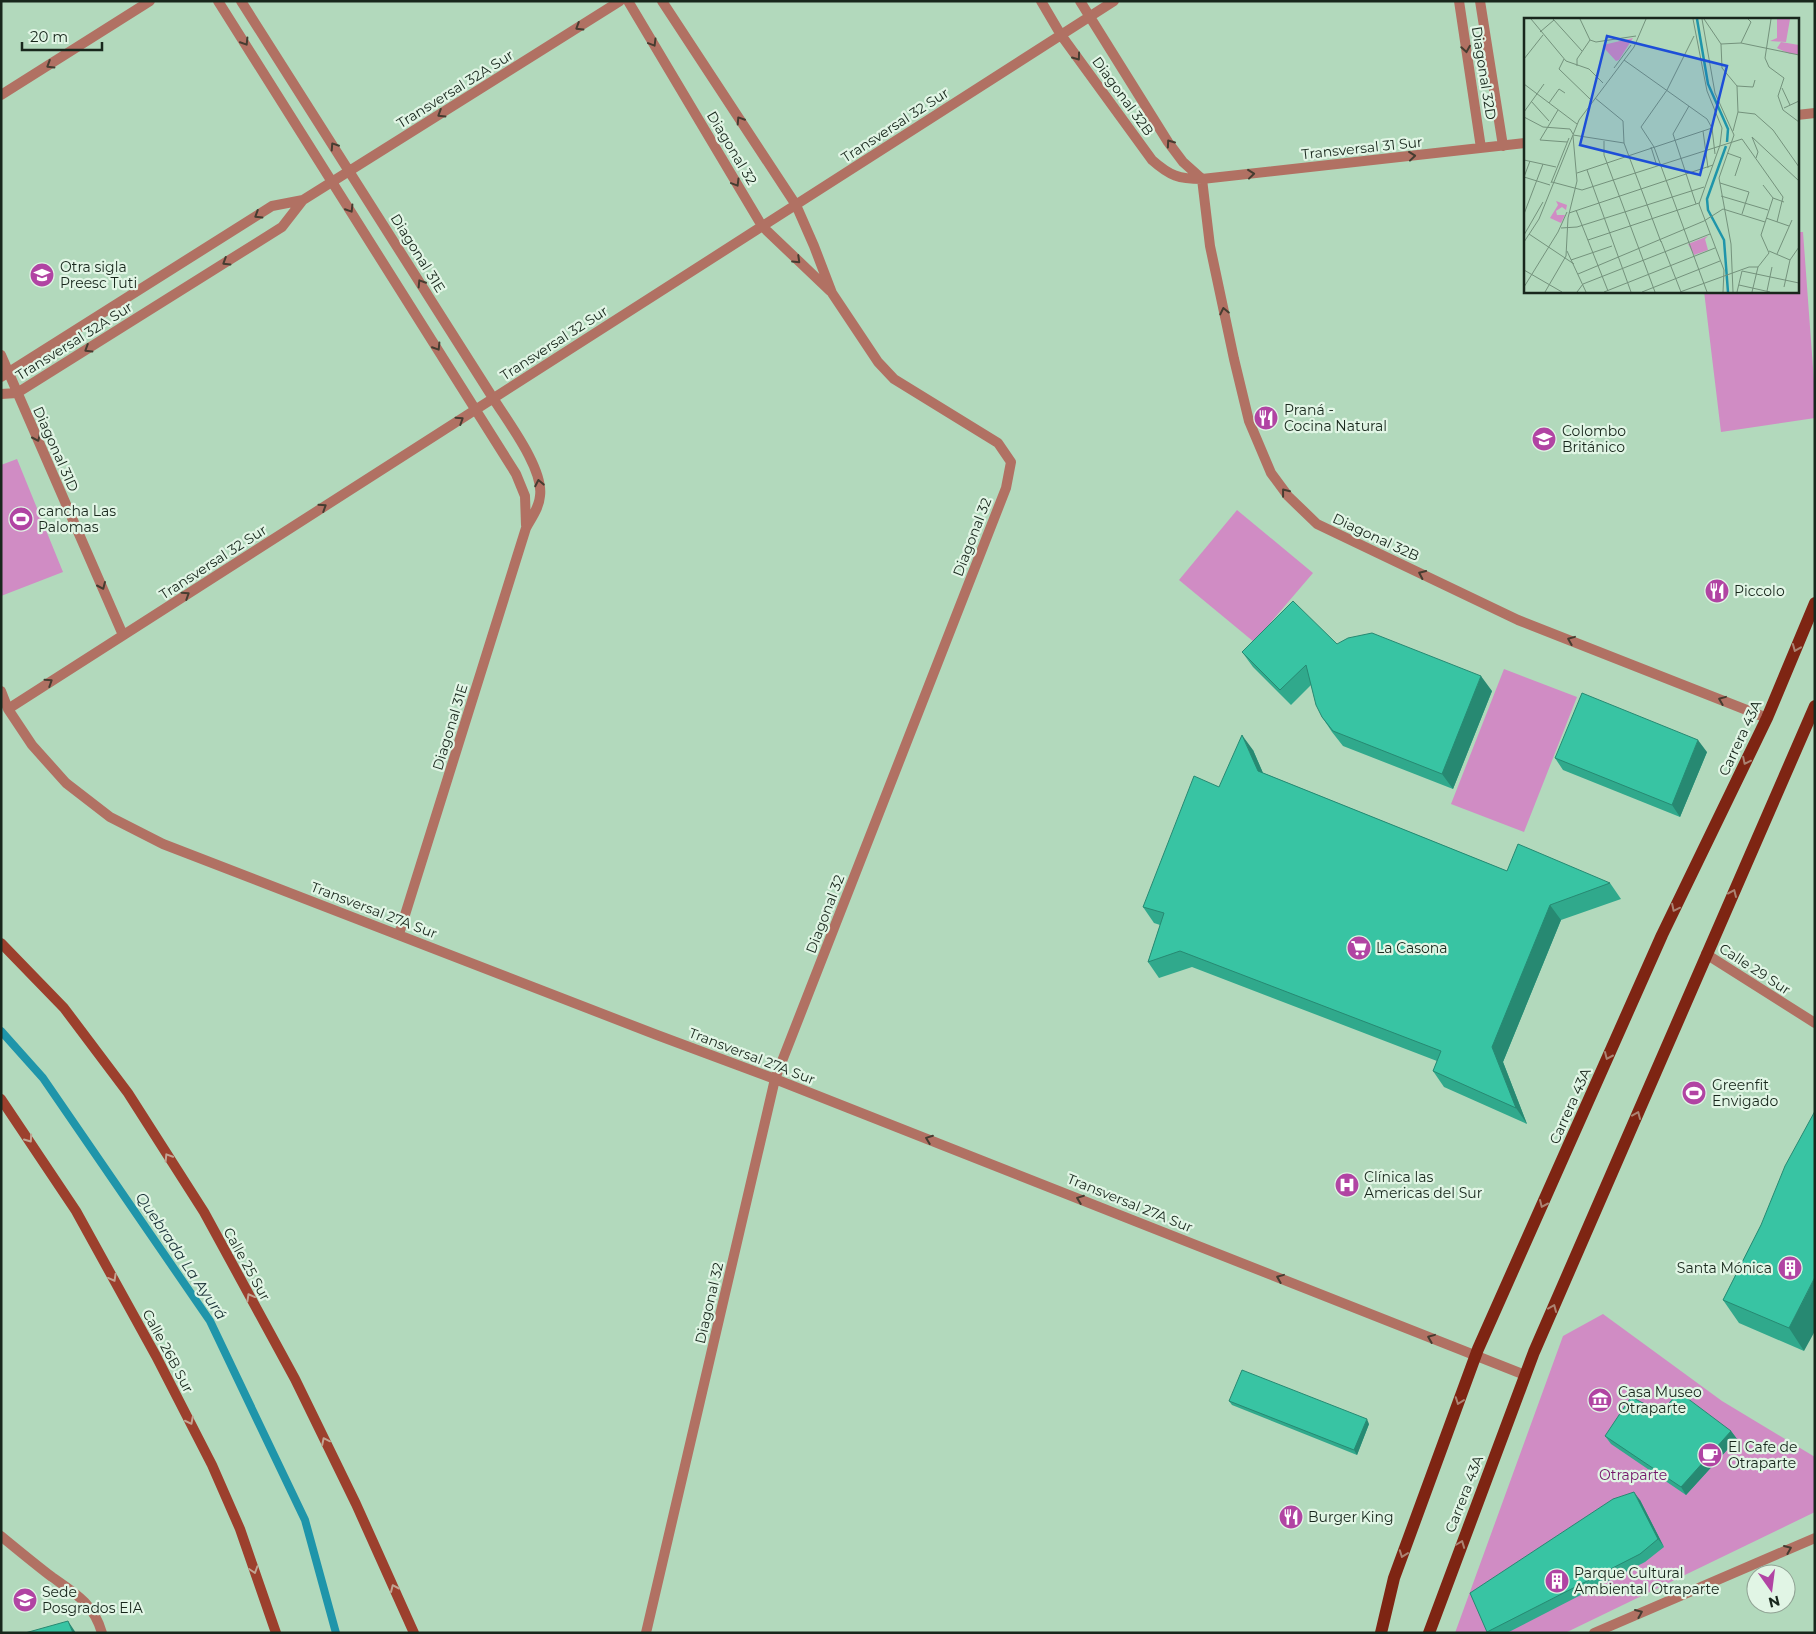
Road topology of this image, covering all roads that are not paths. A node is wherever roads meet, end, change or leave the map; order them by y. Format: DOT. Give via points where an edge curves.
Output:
graph roads {
  1 [pos="150,1"];
  2 [pos="218,1"];
  3 [pos="241,1"];
  4 [pos="620,1"];
  5 [pos="628,1"];
  6 [pos="662,1"];
  7 [pos="1041,1"];
  8 [pos="1080,1"];
  9 [pos="1114,1"];
  10 [pos="1459,1"];
  11 [pos="1480,1"];
  12 [pos="1090,17"];
  13 [pos="1061,35"];
  14 [pos="1,96"];
  15 [pos="1815,113"];
  16 [pos="1798,115"];
  17 [pos="1524,143"];
  18 [pos="1502,146"];
  19 [pos="1481,148"];
  20 [pos="350,171"];
  21 [pos="1202,179"];
  22 [pos="332,181"];
  23 [pos="303,200"];
  24 [pos="796,205"];
  25 [pos="762,226"];
  26 [pos="832,293"];
  27 [pos="1,355"];
  28 [pos="5,375"];
  29 [pos="17,393"];
  30 [pos="1,394"];
  31 [pos="494,398"];
  32 [pos="476,409"];
  33 [pos="526,528"];
  34 [pos="1815,603"];
  35 [pos="123,635"];
  36 [pos="1,691"];
  37 [pos="1815,706"];
  38 [pos="8,709"];
  39 [pos="1768,718"];
  40 [pos="399,934"];
  41 [pos="1,943"];
  42 [pos="1706,954"];
  43 [pos="1815,1023"];
  44 [pos="775,1079"];
  45 [pos="1,1099"];
  46 [pos="1476,1356"];
  47 [pos="1525,1375"];
  48 [pos="1,1536"];
  49 [pos="1815,1538"];
  50 [pos="102,1633"];
  51 [pos="276,1633"];
  52 [pos="414,1633"];
  53 [pos="646,1633"];
  54 [pos="1381,1633"];
  55 [pos="1429,1633"];
  56 [pos="1594,1633"];
  1 -- 14 [label="street, one-way"];
  2 -- 22 [label="street, Diagonal 31E, one-way"];
  20 -- 3 [label="street, Diagonal 31E, one-way"];
  4 -- 20 [label="street, Transversal 32A Sur, one-way"];
  5 -- 25 [label="street, Diagonal 32, one-way"];
  24 -- 6 [label="street, Diagonal 32, one-way"];
  7 -- 13 [label="street, Diagonal 32B"];
  8 -- 12 [label="street, Diagonal 32B"];
  9 -- 12 [label="street, Transversal 32 Sur"];
  10 -- 19 [label="street, Diagonal 32D, one-way"];
  11 -- 18 [label="street, Diagonal 32D"];
  12 -- 13 [label="street, Transversal 32 Sur"];
  21 -- 12 [label="street, Diagonal 32B, one-way" via="1168,142"];
  13 -- 21 [label="street, Diagonal 32B, one-way" via="1152,160 1168,173 1184,179"];
  13 -- 24 [label="street, Transversal 32 Sur"];
  15 -- 16 [label="street"];
  17 -- 18 [label="street, Transversal 31 Sur"];
  18 -- 19 [label="street, Transversal 31 Sur"];
  21 -- 19 [label="street, Transversal 31 Sur, one-way"];
  20 -- 22 [label="street, Transversal 32A Sur"];
  31 -- 20 [label="street, Diagonal 31E, one-way"];
  39 -- 21 [label="street, Diagonal 32B, one-way" via="1518,620 1317,524 1288,496 1271,473 1249,421 1210,246"];
  22 -- 23 [label="street, Transversal 32A Sur"];
  22 -- 32 [label="street, Diagonal 31E, one-way"];
  23 -- 28 [label="street, Transversal 32A Sur, one-way" via="272,206"];
  23 -- 29 [label="street, Transversal 32A Sur, one-way" via="282,227"];
  24 -- 25 [label="street, Transversal 32 Sur"];
  24 -- 26 [label="street, Diagonal 32"];
  25 -- 26 [label="street, Diagonal 32, one-way"];
  25 -- 31 [label="street, Transversal 32 Sur"];
  26 -- 44 [label="street, Diagonal 32" via="878,362 894,379 998,443 1011,462 1006,488"];
  27 -- 28 [label="street, Diagonal 31D"];
  28 -- 29 [label="street, Diagonal 31D"];
  29 -- 30 [label="street, Transversal 32A Sur"];
  29 -- 35 [label="street, Diagonal 31D, one-way"];
  31 -- 32 [label="street, Transversal 32 Sur"];
  33 -- 31 [label="street, Diagonal 31E, one-way" via="538,507 540,480"];
  32 -- 33 [label="street, Diagonal 31E" via="522,486 527,509"];
  35 -- 32 [label="street, Transversal 32 Sur, one-way"];
  33 -- 40 [label="street, Diagonal 31E"];
  34 -- 39 [label="main road, Carrera 43A, one-way"];
  38 -- 35 [label="street, Transversal 32 Sur, one-way"];
  36 -- 38 [label="street, Transversal 27A Sur"];
  42 -- 37 [label="main road, Carrera 43A, one-way"];
  38 -- 40 [label="street, Transversal 27A Sur" via="32,745 66,783 110,817 163,844"];
  39 -- 46 [label="main road, Carrera 43A, one-way" via="1662,935"];
  40 -- 44 [label="street, Transversal 27A Sur"];
  52 -- 41 [label="main road, Calle 25 Sur, one-way" via="299,1388 204,1212 128,1093 64,1008"];
  42 -- 43 [label="street, Calle 29 Sur"];
  47 -- 42 [label="main road, Carrera 43A, one-way"];
  46 -- 44 [label="street, Transversal 27A Sur, one-way"];
  44 -- 53 [label="street, Diagonal 32"];
  45 -- 51 [label="main road, Calle 26B Sur, one-way" via="76,1211 160,1364 212,1465 240,1529"];
  46 -- 47 [label="street, Transversal 27A Sur"];
  46 -- 54 [label="main road, Carrera 43A, one-way" via="1394,1578"];
  55 -- 47 [label="main road, Carrera 43A, one-way"];
  48 -- 50 [label="street" via="80,1596 98,1620"];
  56 -- 49 [label="street, one-way"];
}
